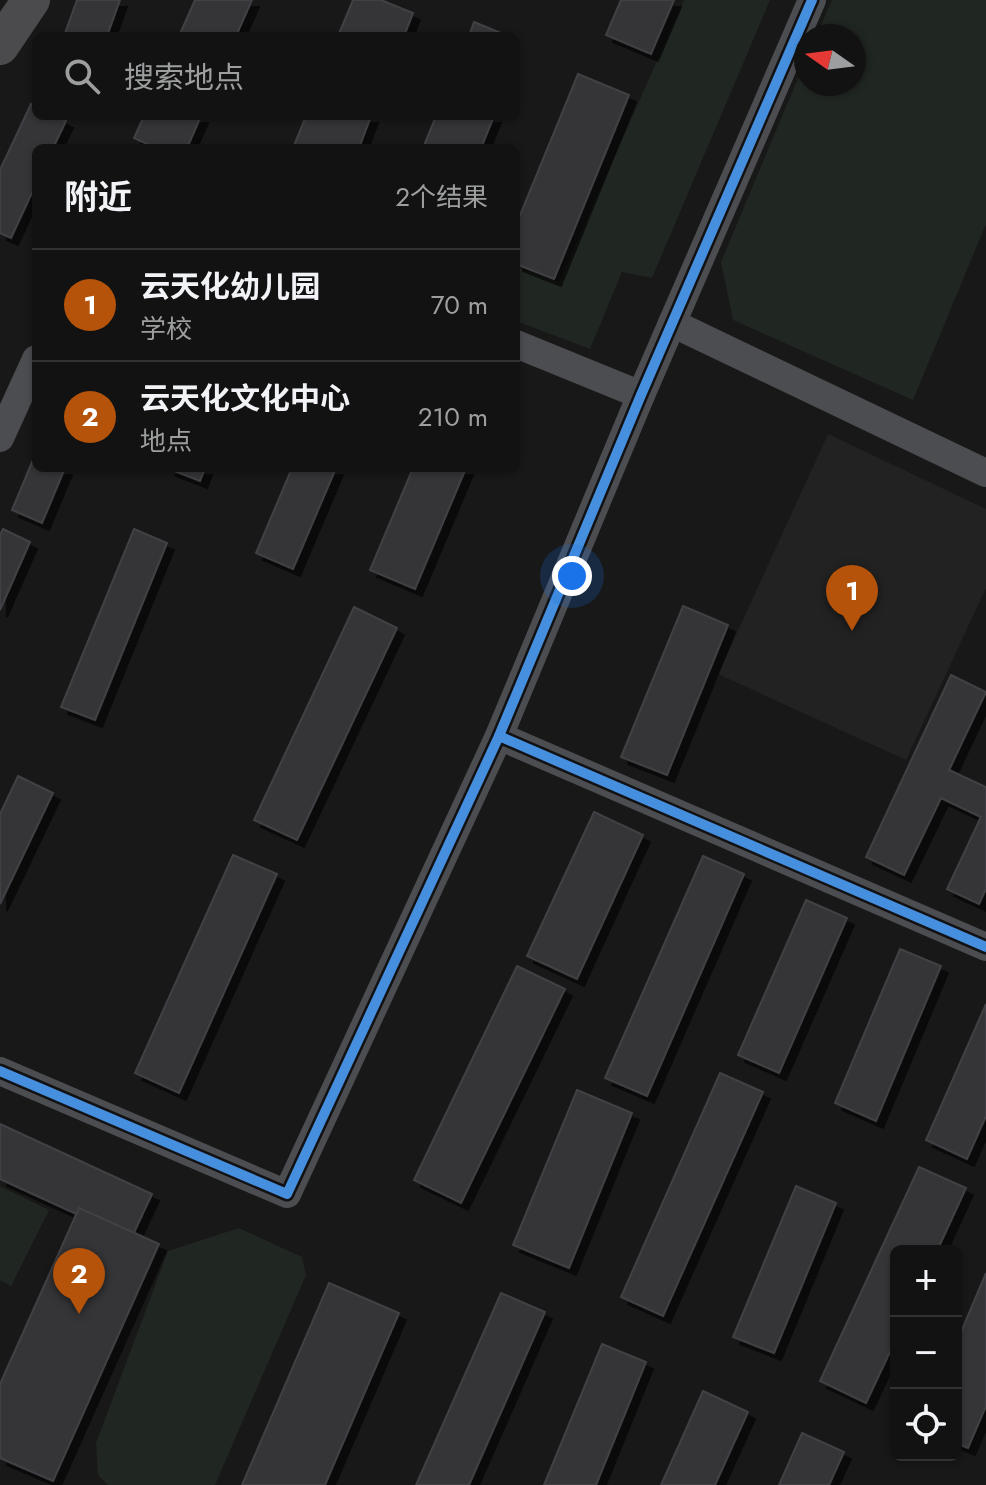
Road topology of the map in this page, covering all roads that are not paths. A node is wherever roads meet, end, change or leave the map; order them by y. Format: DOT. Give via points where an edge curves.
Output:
graph roads {
  1 [pos="31,0"];
  2 [pos="812,0"];
  3 [pos="0,46"];
  4 [pos="672,323"];
  5 [pos="520,346"];
  6 [pos="32,368"];
  7 [pos="641,395"];
  8 [pos="0,438"];
  9 [pos="986,473"];
  10 [pos="499,736"];
  11 [pos="986,947"];
  12 [pos="0,1071"];
  1 -- 3 [label="main road"];
  2 -- 4 [label="street"];
  4 -- 7 [label="street"];
  4 -- 9 [label="street"];
  5 -- 7 [label="street"];
  6 -- 8 [label="street"];
  7 -- 10 [label="street"];
  10 -- 11 [label="street"];
  10 -- 12 [label="street" via="287,1194"];
}
